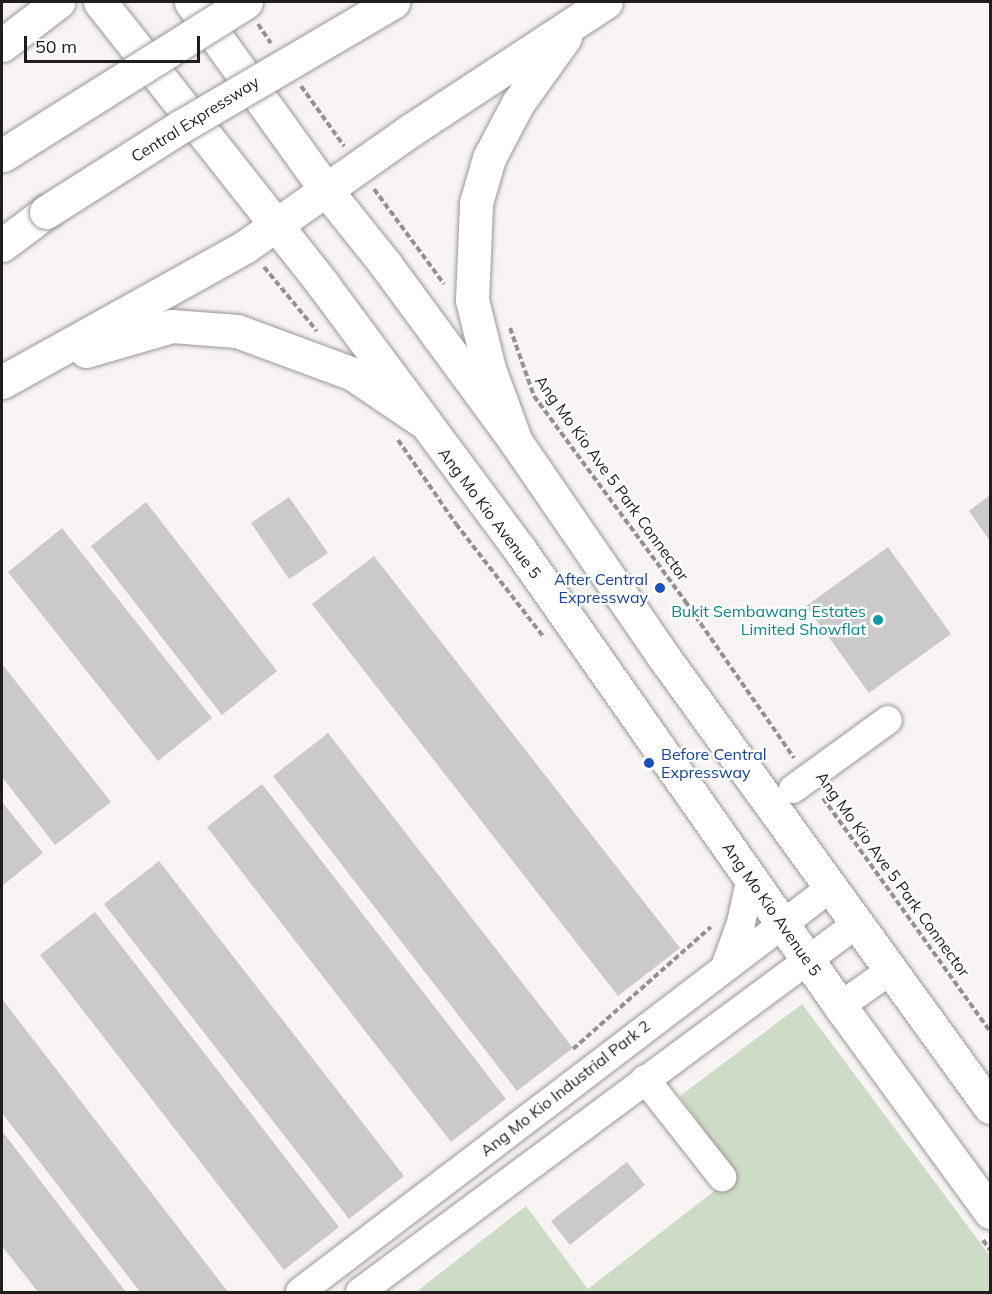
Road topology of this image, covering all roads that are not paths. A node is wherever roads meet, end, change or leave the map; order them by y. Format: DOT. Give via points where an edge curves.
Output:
graph roads {
  1 [pos="58,2"];
  2 [pos="100,2"];
  3 [pos="191,2"];
  4 [pos="246,2"];
  5 [pos="393,2"];
  6 [pos="606,2"];
  7 [pos="576,22"];
  8 [pos="2,45"];
  9 [pos="2,156"];
  10 [pos="326,190"];
  11 [pos="274,226"];
  12 [pos="2,245"];
  13 [pos="32,366"];
  14 [pos="2,382"];
  15 [pos="406,425"];
  16 [pos="516,442"];
  17 [pos="888,720"];
  18 [pos="800,784"];
  19 [pos="751,877"];
  20 [pos="833,886"];
  21 [pos="858,923"];
  22 [pos="782,924"];
  23 [pos="810,962"];
  24 [pos="725,967"];
  25 [pos="891,970"];
  26 [pos="840,1006"];
  27 [pos="645,1079"];
  28 [pos="990,1107"];
  29 [pos="722,1177"];
  30 [pos="990,1212"];
  31 [pos="300,1293"];
  32 [pos="360,1293"];
  1 -- 8 [label="main road"];
  2 -- 11 [label="main road, Ang Mo Kio Avenue 5"];
  3 -- 10 [label="main road"];
  4 -- 9 [label="main road, bridge"];
  5 -- 12 [label="main road, Central Expressway, bridge" via="180,127 46,212"];
  6 -- 7 [label="main road"];
  7 -- 10 [label="main road"];
  7 -- 16 [label="main road" via="518,103 489,158 476,203 472,300 489,369"];
  10 -- 11 [label="main road"];
  10 -- 16 [label="main road"];
  11 -- 13 [label="main road" via="246,246"];
  11 -- 15 [label="main road, Ang Mo Kio Avenue 5" via="324,286"];
  13 -- 14 [label="main road"];
  13 -- 15 [label="main road" via="172,326 237,331 353,374"];
  15 -- 19 [label="main road, Ang Mo Kio Avenue 5" via="520,550"];
  16 -- 20 [label="main road" via="670,666"];
  17 -- 18 [label="street"];
  19 -- 22 [label="main road, Ang Mo Kio Avenue 5"];
  19 -- 24 [label="street" via="743,917"];
  20 -- 21 [label="main road"];
  20 -- 22 [label="street, Ang Mo Kio Industrial Park 2"];
  21 -- 23 [label="street"];
  21 -- 25 [label="main road"];
  22 -- 23 [label="main road, Ang Mo Kio Avenue 5"];
  22 -- 24 [label="street, Ang Mo Kio Industrial Park 2"];
  23 -- 26 [label="main road, Ang Mo Kio Avenue 5"];
  23 -- 27 [label="street"];
  24 -- 31 [label="street, Ang Mo Kio Industrial Park 2"];
  25 -- 26 [label="street"];
  25 -- 28 [label="main road"];
  26 -- 30 [label="main road, Ang Mo Kio Avenue 5"];
  27 -- 29 [label="street"];
  27 -- 32 [label="street"];
}
